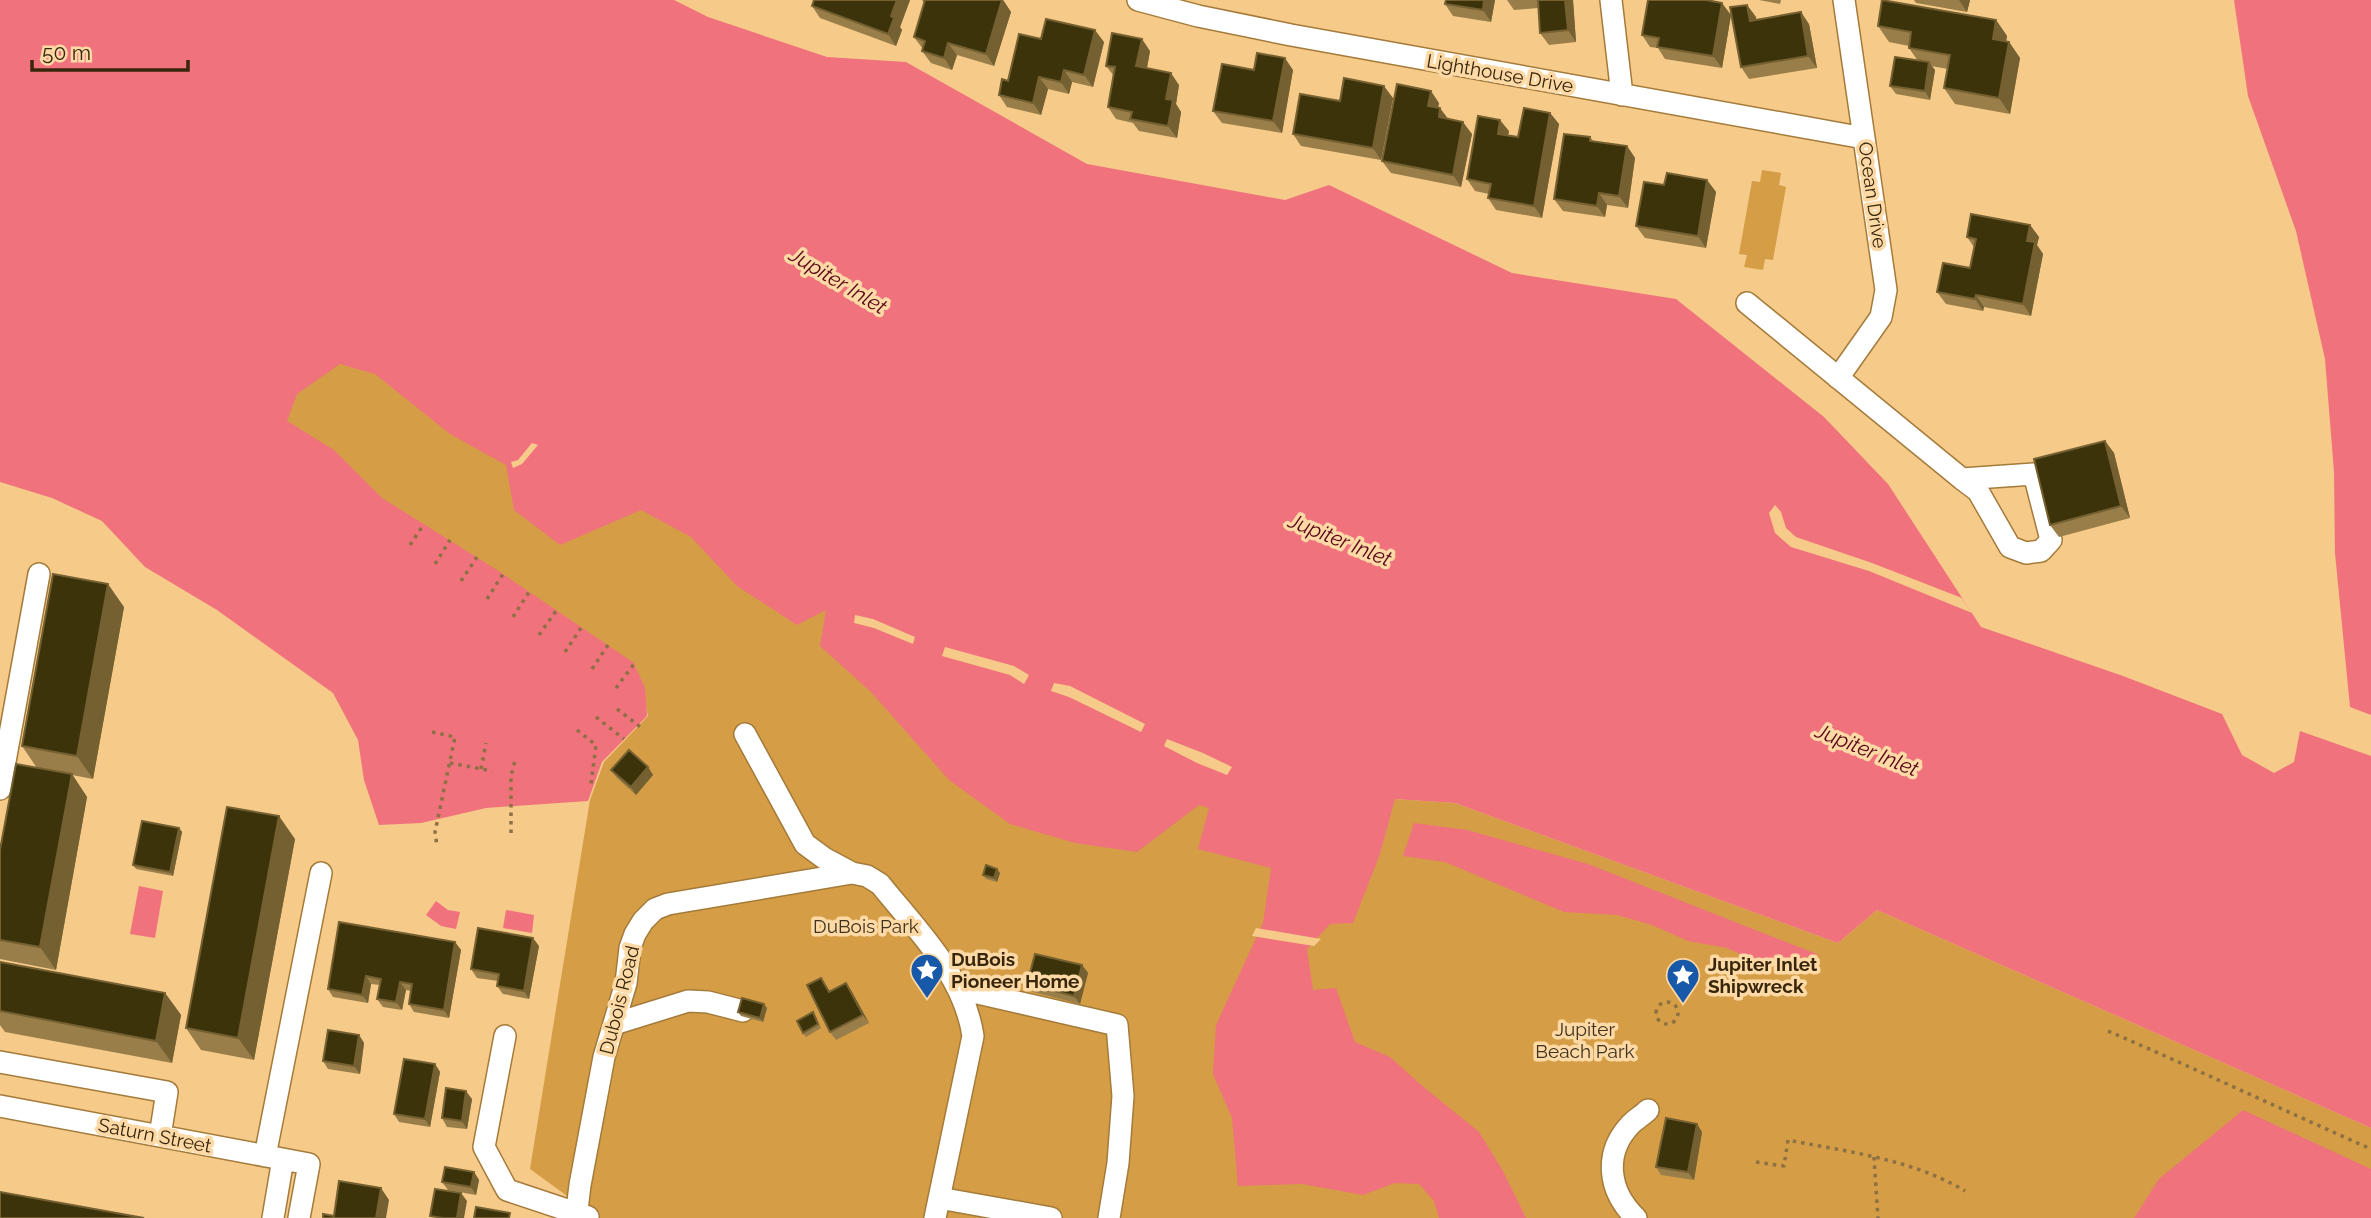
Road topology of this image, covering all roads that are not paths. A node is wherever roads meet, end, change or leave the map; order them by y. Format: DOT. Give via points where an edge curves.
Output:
graph roads {
  1 [pos="1138,0"];
  2 [pos="1611,0"];
  3 [pos="1844,0"];
  4 [pos="1622,95"];
  5 [pos="1864,138"];
  6 [pos="1747,303"];
  7 [pos="1839,378"];
  8 [pos="1962,479"];
  9 [pos="39,574"];
  10 [pos="745,734"];
  11 [pos="0,789"];
  12 [pos="321,873"];
  13 [pos="852,873"];
  14 [pos="960,989"];
  15 [pos="743,1011"];
  16 [pos="614,1024"];
  17 [pos="505,1036"];
  18 [pos="0,1062"];
  19 [pos="0,1107"];
  20 [pos="1648,1110"];
  21 [pos="160,1136"];
  22 [pos="274,1157"];
  23 [pos="937,1208"];
  24 [pos="581,1216"];
  25 [pos="273,1218"];
  26 [pos="299,1218"];
  27 [pos="1051,1218"];
  28 [pos="1109,1218"];
  29 [pos="1636,1218"];
  1 -- 4 [label="street, Lighthouse Drive" via="1291,35"];
  2 -- 4 [label="street"];
  3 -- 5 [label="street, Ocean Drive"];
  4 -- 5 [label="street, Lighthouse Drive"];
  5 -- 7 [label="street, Ocean Drive" via="1886,290 1881,317"];
  6 -- 7 [label="street"];
  7 -- 8 [label="street"];
  8 -- 8 [label="street" via="1978,491 2010,547 2026,553 2041,551 2051,540 2034,474"];
  9 -- 11 [label="street"];
  10 -- 13 [label="street" via="805,844"];
  12 -- 22 [label="street"];
  13 -- 14 [label="street" via="880,884"];
  13 -- 16 [label="street, Dubois Road" via="655,909 643,920 630,948"];
  14 -- 23 [label="street" via="972,1036"];
  14 -- 28 [label="street" via="1117,1025 1123,1096"];
  15 -- 16 [label="street" via="688,1001"];
  16 -- 24 [label="street, Dubois Road" via="580,1185"];
  17 -- 24 [label="street" via="484,1147 507,1190"];
  18 -- 21 [label="street" via="167,1092"];
  19 -- 21 [label="street, Saturn Street"];
  20 -- 29 [label="street" via="1631,1124 1612,1156 1611,1172 1619,1196"];
  21 -- 22 [label="street, Saturn Street"];
  22 -- 25 [label="street"];
  22 -- 26 [label="street, Saturn Street" via="309,1164"];
  23 -- 27 [label="street"];
}
